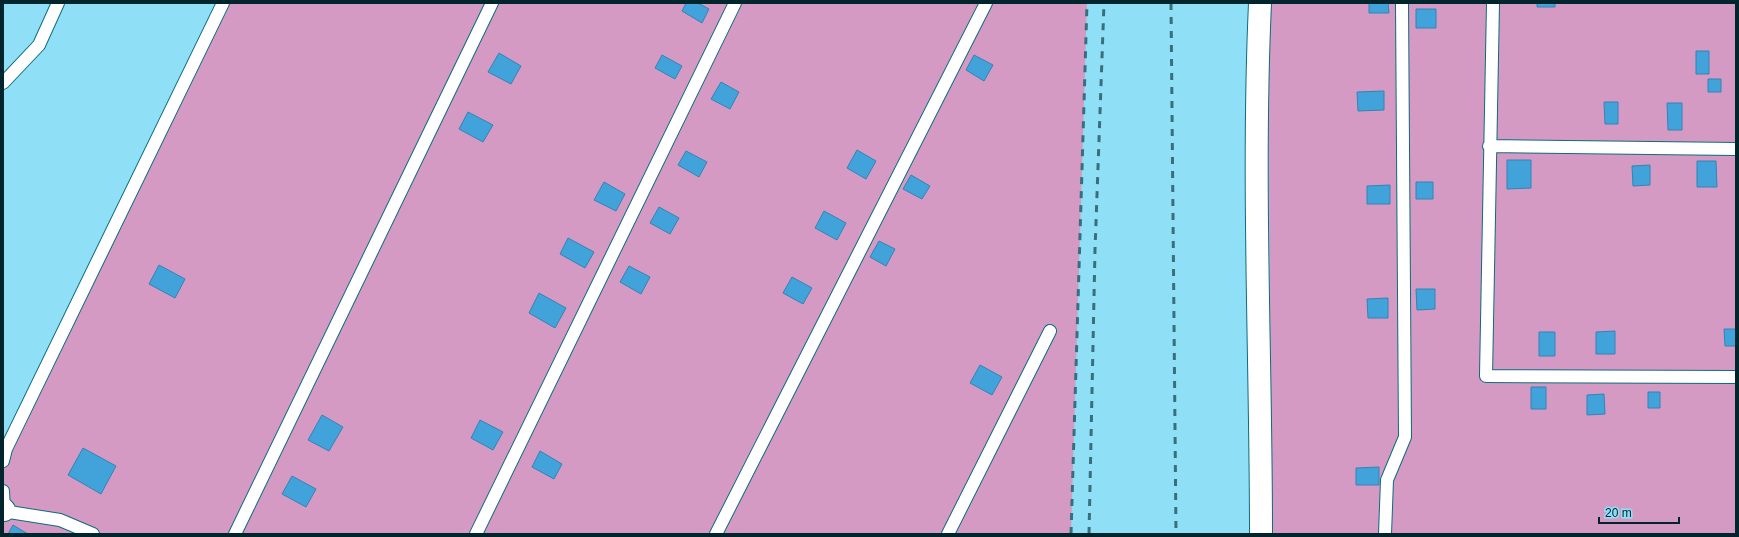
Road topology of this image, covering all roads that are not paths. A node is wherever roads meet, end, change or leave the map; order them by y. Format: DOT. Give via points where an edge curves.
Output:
graph roads {
  1 [pos="58,3"];
  2 [pos="223,3"];
  3 [pos="492,3"];
  4 [pos="735,3"];
  5 [pos="986,3"];
  6 [pos="1260,3"];
  7 [pos="1402,3"];
  8 [pos="1493,3"];
  9 [pos="3,83"];
  10 [pos="1489,146"];
  11 [pos="1736,149"];
  12 [pos="1050,331"];
  13 [pos="1736,377"];
  14 [pos="3,461"];
  15 [pos="3,505"];
  16 [pos="92,534"];
  17 [pos="235,534"];
  18 [pos="476,534"];
  19 [pos="716,534"];
  20 [pos="948,534"];
  21 [pos="1261,534"];
  22 [pos="1385,534"];
  1 -- 9 [label="lane" via="38,45"];
  2 -- 14 [label="lane" via="6,448"];
  3 -- 17 [label="lane"];
  4 -- 18 [label="lane"];
  5 -- 19 [label="lane"];
  6 -- 21 [label="street" via="1257,157"];
  7 -- 22 [label="lane" via="1405,437 1387,480"];
  8 -- 10 [label="lane"];
  10 -- 11 [label="lane"];
  10 -- 13 [label="lane" via="1486,376"];
  12 -- 20 [label="lane"];
  15 -- 16 [label="lane" via="60,520"];
}
